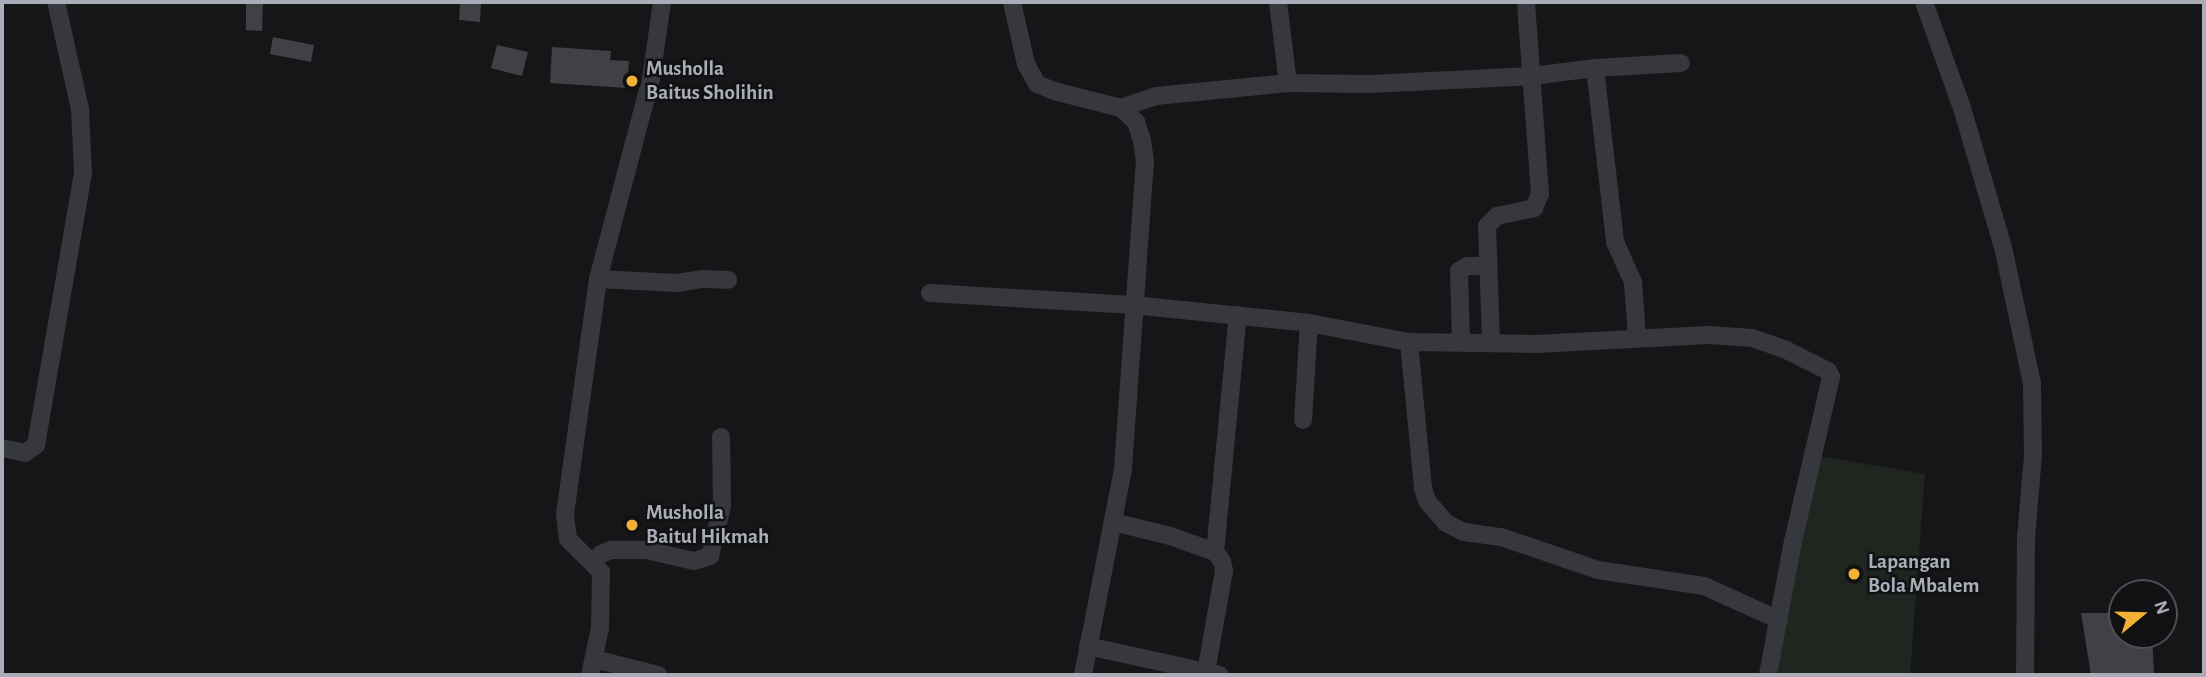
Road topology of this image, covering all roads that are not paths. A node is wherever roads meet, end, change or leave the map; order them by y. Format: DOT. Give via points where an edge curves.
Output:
graph roads {
  1 [pos="56,2"];
  2 [pos="662,2"];
  3 [pos="1012,2"];
  4 [pos="1278,2"];
  5 [pos="1526,2"];
  6 [pos="1924,2"];
  7 [pos="1681,63"];
  8 [pos="1595,68"];
  9 [pos="1531,76"];
  10 [pos="1288,83"];
  11 [pos="1121,108"];
  12 [pos="1486,266"];
  13 [pos="598,279"];
  14 [pos="728,280"];
  15 [pos="930,293"];
  16 [pos="1133,305"];
  17 [pos="1238,316"];
  18 [pos="1309,323"];
  19 [pos="1637,337"];
  20 [pos="1461,341"];
  21 [pos="1491,341"];
  22 [pos="1409,342"];
  23 [pos="1303,420"];
  24 [pos="721,438"];
  25 [pos="2,448"];
  26 [pos="1113,522"];
  27 [pos="1215,552"];
  28 [pos="593,564"];
  29 [pos="1779,620"];
  30 [pos="1088,646"];
  31 [pos="592,667"];
  32 [pos="1213,674"];
  33 [pos="658,675"];
  34 [pos="1083,675"];
  35 [pos="1768,675"];
  36 [pos="2025,675"];
  1 -- 25 [label="street" via="80,109 83,173 36,445 24,453"];
  2 -- 13 [label="street" via="651,79"];
  3 -- 11 [label="street" via="1026,64 1037,84"];
  4 -- 10 [label="street"];
  5 -- 9 [label="street"];
  6 -- 36 [label="street" via="1962,108 2003,247 2032,384"];
  7 -- 8 [label="street"];
  8 -- 9 [label="street"];
  8 -- 19 [label="street" via="1615,242 1633,282"];
  9 -- 10 [label="street"];
  9 -- 12 [label="street" via="1539,203 1526,212 1491,220 1485,234"];
  10 -- 11 [label="street" via="1156,96"];
  11 -- 16 [label="street" via="1136,122 1144,161"];
  12 -- 20 [label="street" via="1459,271"];
  12 -- 21 [label="street"];
  13 -- 14 [label="street"];
  13 -- 28 [label="street" via="565,514 568,539"];
  15 -- 16 [label="street"];
  16 -- 17 [label="street"];
  16 -- 26 [label="street" via="1123,468"];
  17 -- 18 [label="street"];
  17 -- 27 [label="street"];
  18 -- 22 [label="street"];
  18 -- 23 [label="street"];
  19 -- 21 [label="street" via="1536,344"];
  19 -- 29 [label="street" via="1752,338 1830,373"];
  20 -- 21 [label="street"];
  20 -- 22 [label="street"];
  22 -- 29 [label="street" via="1423,488 1431,507 1446,523 1598,570 1704,586"];
  24 -- 28 [label="street" via="722,506 710,556 694,561 646,550 611,550"];
  26 -- 27 [label="street"];
  26 -- 30 [label="street"];
  27 -- 32 [label="street" via="1224,571"];
  28 -- 31 [label="street" via="601,572 603,587"];
  29 -- 35 [label="street"];
  30 -- 32 [label="street"];
  30 -- 34 [label="street"];
  31 -- 33 [label="street"];
}
